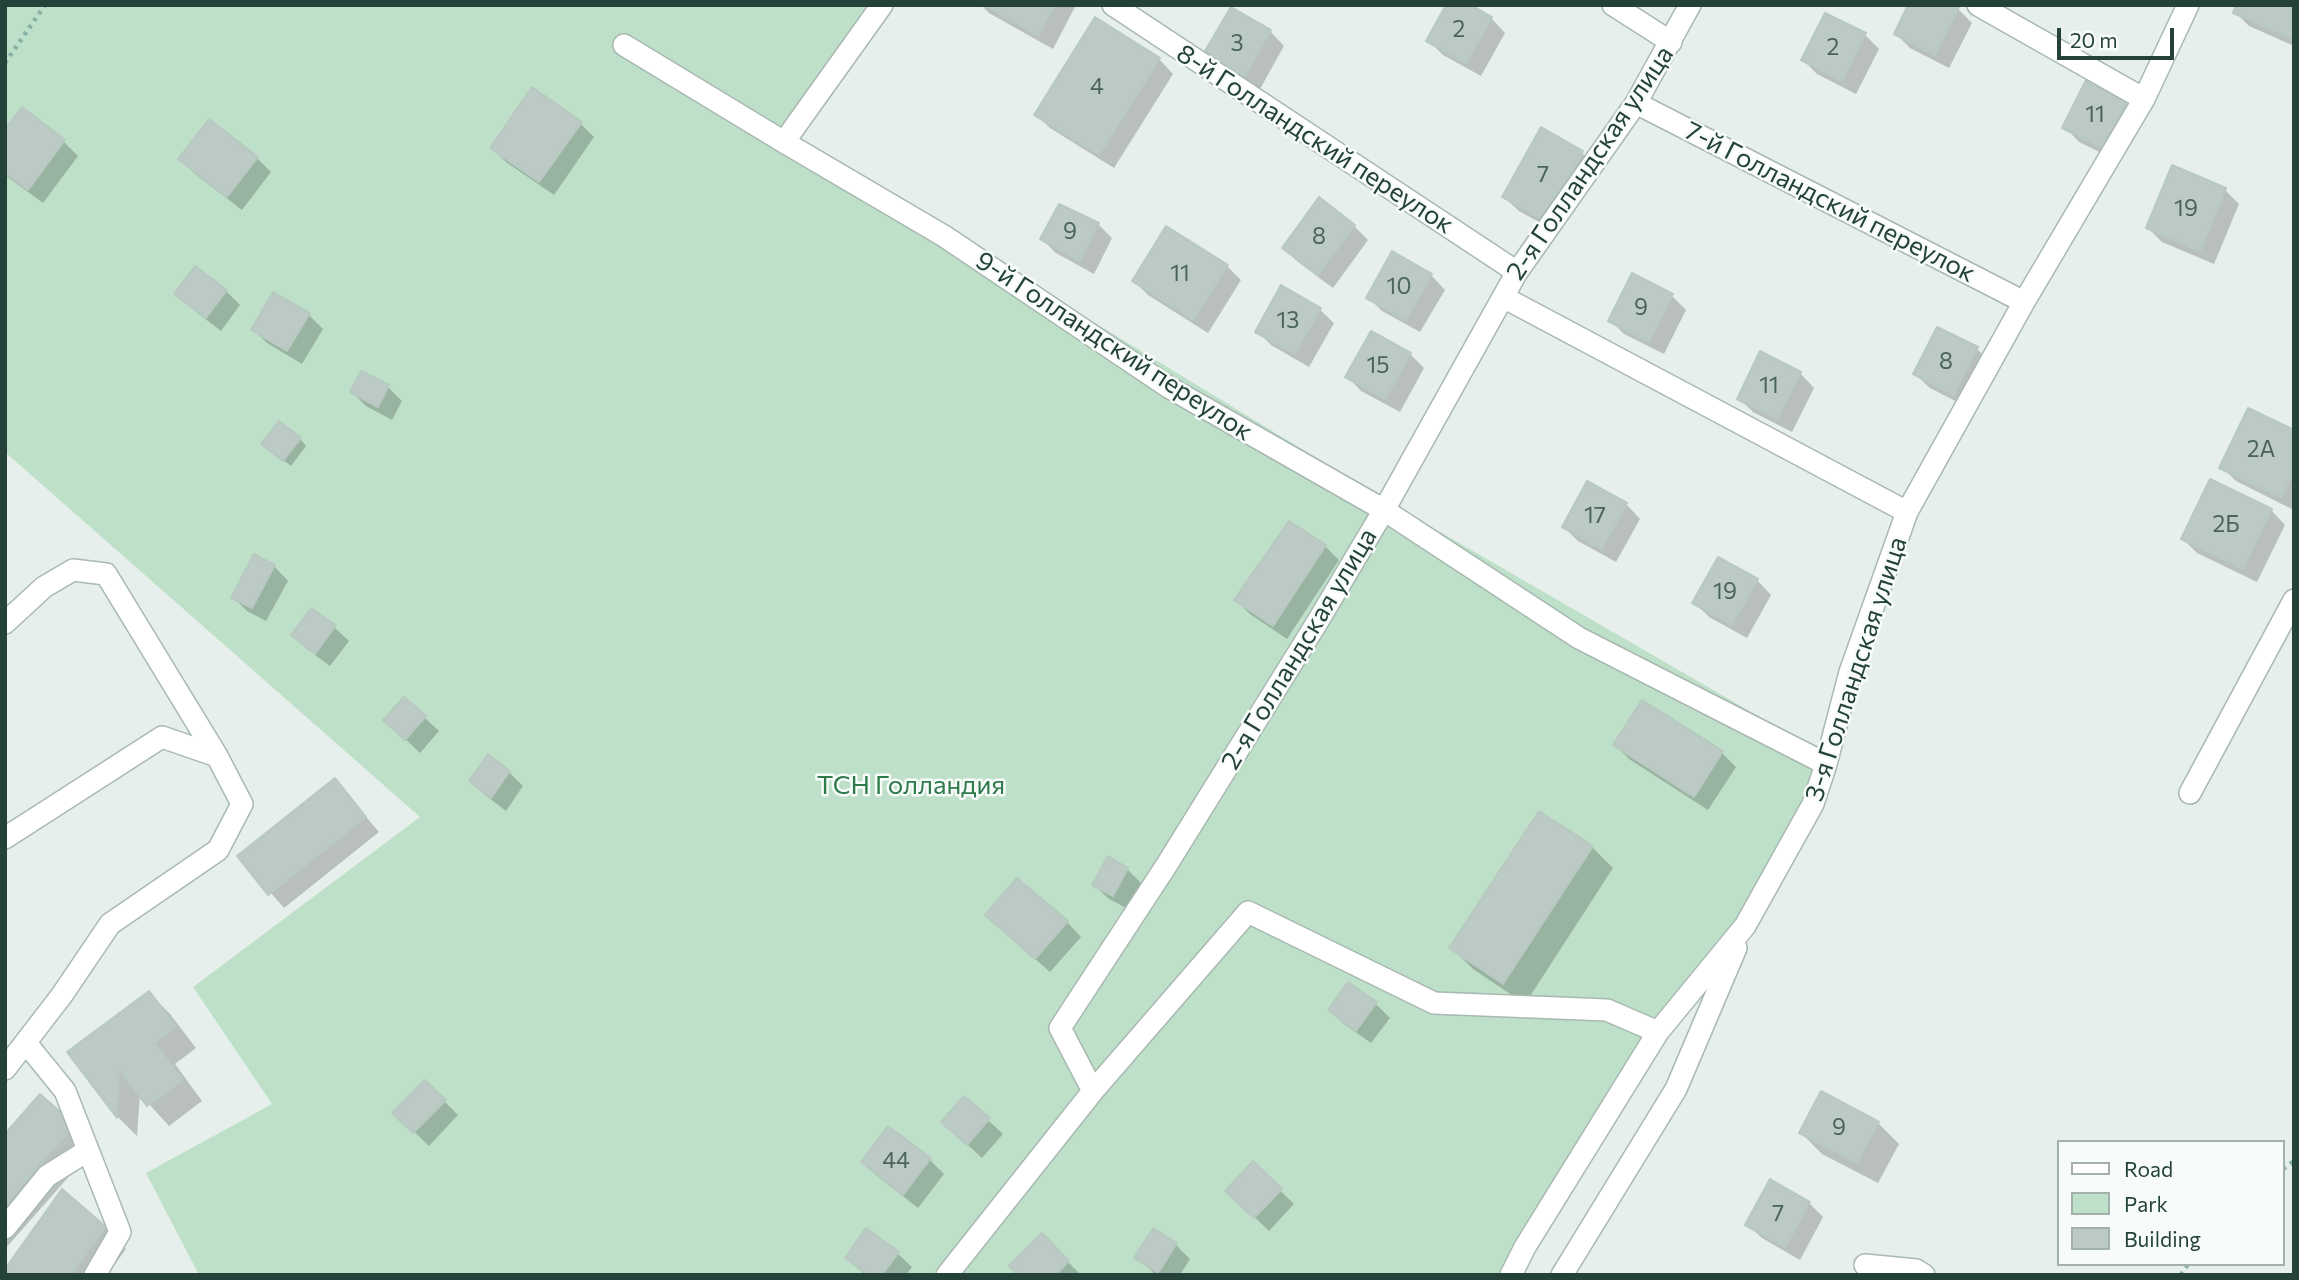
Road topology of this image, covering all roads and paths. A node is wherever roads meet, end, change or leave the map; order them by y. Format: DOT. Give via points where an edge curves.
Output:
graph roads {
  1 [pos="45,5"];
  2 [pos="882,5"];
  3 [pos="1113,5"];
  4 [pos="1613,5"];
  5 [pos="1690,5"];
  6 [pos="1978,5"];
  7 [pos="2188,5"];
  8 [pos="1671,42"];
  9 [pos="624,46"];
  10 [pos="5,63"];
  11 [pos="2144,99"];
  12 [pos="1636,103"];
  13 [pos="784,142"];
  14 [pos="1517,272"];
  15 [pos="1503,297"];
  16 [pos="2024,302"];
  17 [pos="1384,510"];
  18 [pos="1907,512"];
  19 [pos="2294,600"];
  20 [pos="5,623"];
  21 [pos="217,756"];
  22 [pos="1826,764"];
  23 [pos="2190,793"];
  24 [pos="5,838"];
  25 [pos="1745,926"];
  26 [pos="1658,1032"];
  27 [pos="26,1043"];
  28 [pos="5,1069"];
  29 [pos="1093,1091"];
  30 [pos="87,1151"];
  31 [pos="5,1228"];
  32 [pos="1865,1265"];
  33 [pos="95,1275"];
  34 [pos="947,1275"];
  35 [pos="1511,1275"];
  36 [pos="1562,1275"];
  37 [pos="1924,1275"];
  1 -- 10 [label="path"];
  2 -- 13 [label="street"];
  3 -- 14 [label="street, 8-й Голландский переулок"];
  4 -- 8 [label="street"];
  5 -- 8 [label="street, 2-я Голландская улица"];
  6 -- 11 [label="street"];
  7 -- 11 [label="street, 3-я Голландская улица"];
  8 -- 12 [label="street, 2-я Голландская улица"];
  9 -- 13 [label="street, 9-й Голландский переулок"];
  11 -- 16 [label="street, 3-я Голландская улица"];
  12 -- 14 [label="street, 2-я Голландская улица"];
  12 -- 16 [label="street, 7-й Голландский переулок"];
  13 -- 17 [label="street, 9-й Голландский переулок" via="944,236 1170,388"];
  14 -- 15 [label="street, 2-я Голландская улица"];
  15 -- 17 [label="street, 2-я Голландская улица"];
  15 -- 18 [label="street"];
  16 -- 18 [label="street, 3-я Голландская улица"];
  17 -- 22 [label="street, 9-й Голландский переулок" via="1579,638"];
  17 -- 29 [label="street, 2-я Голландская улица" via="1233,760 1060,1028"];
  18 -- 22 [label="street, 3-я Голландская улица" via="1850,672"];
  19 -- 23 [label="street"];
  20 -- 21 [label="street" via="44,587 73,570 106,575"];
  21 -- 24 [label="street" via="162,737"];
  21 -- 27 [label="street" via="242,804 218,850 110,924"];
  22 -- 25 [label="street, 3-я Голландская улица" via="1813,804"];
  25 -- 26 [label="street, 3-я Голландская улица"];
  25 -- 36 [label="street" via="1676,1089"];
  26 -- 29 [label="street" via="1607,1010 1434,1003 1248,912"];
  26 -- 35 [label="street, 3-я Голландская улица"];
  27 -- 28 [label="street"];
  27 -- 30 [label="street" via="65,1091"];
  29 -- 34 [label="street"];
  30 -- 31 [label="street" via="47,1176"];
  30 -- 33 [label="street" via="120,1232"];
  32 -- 37 [label="street" via="1916,1270"];
}
